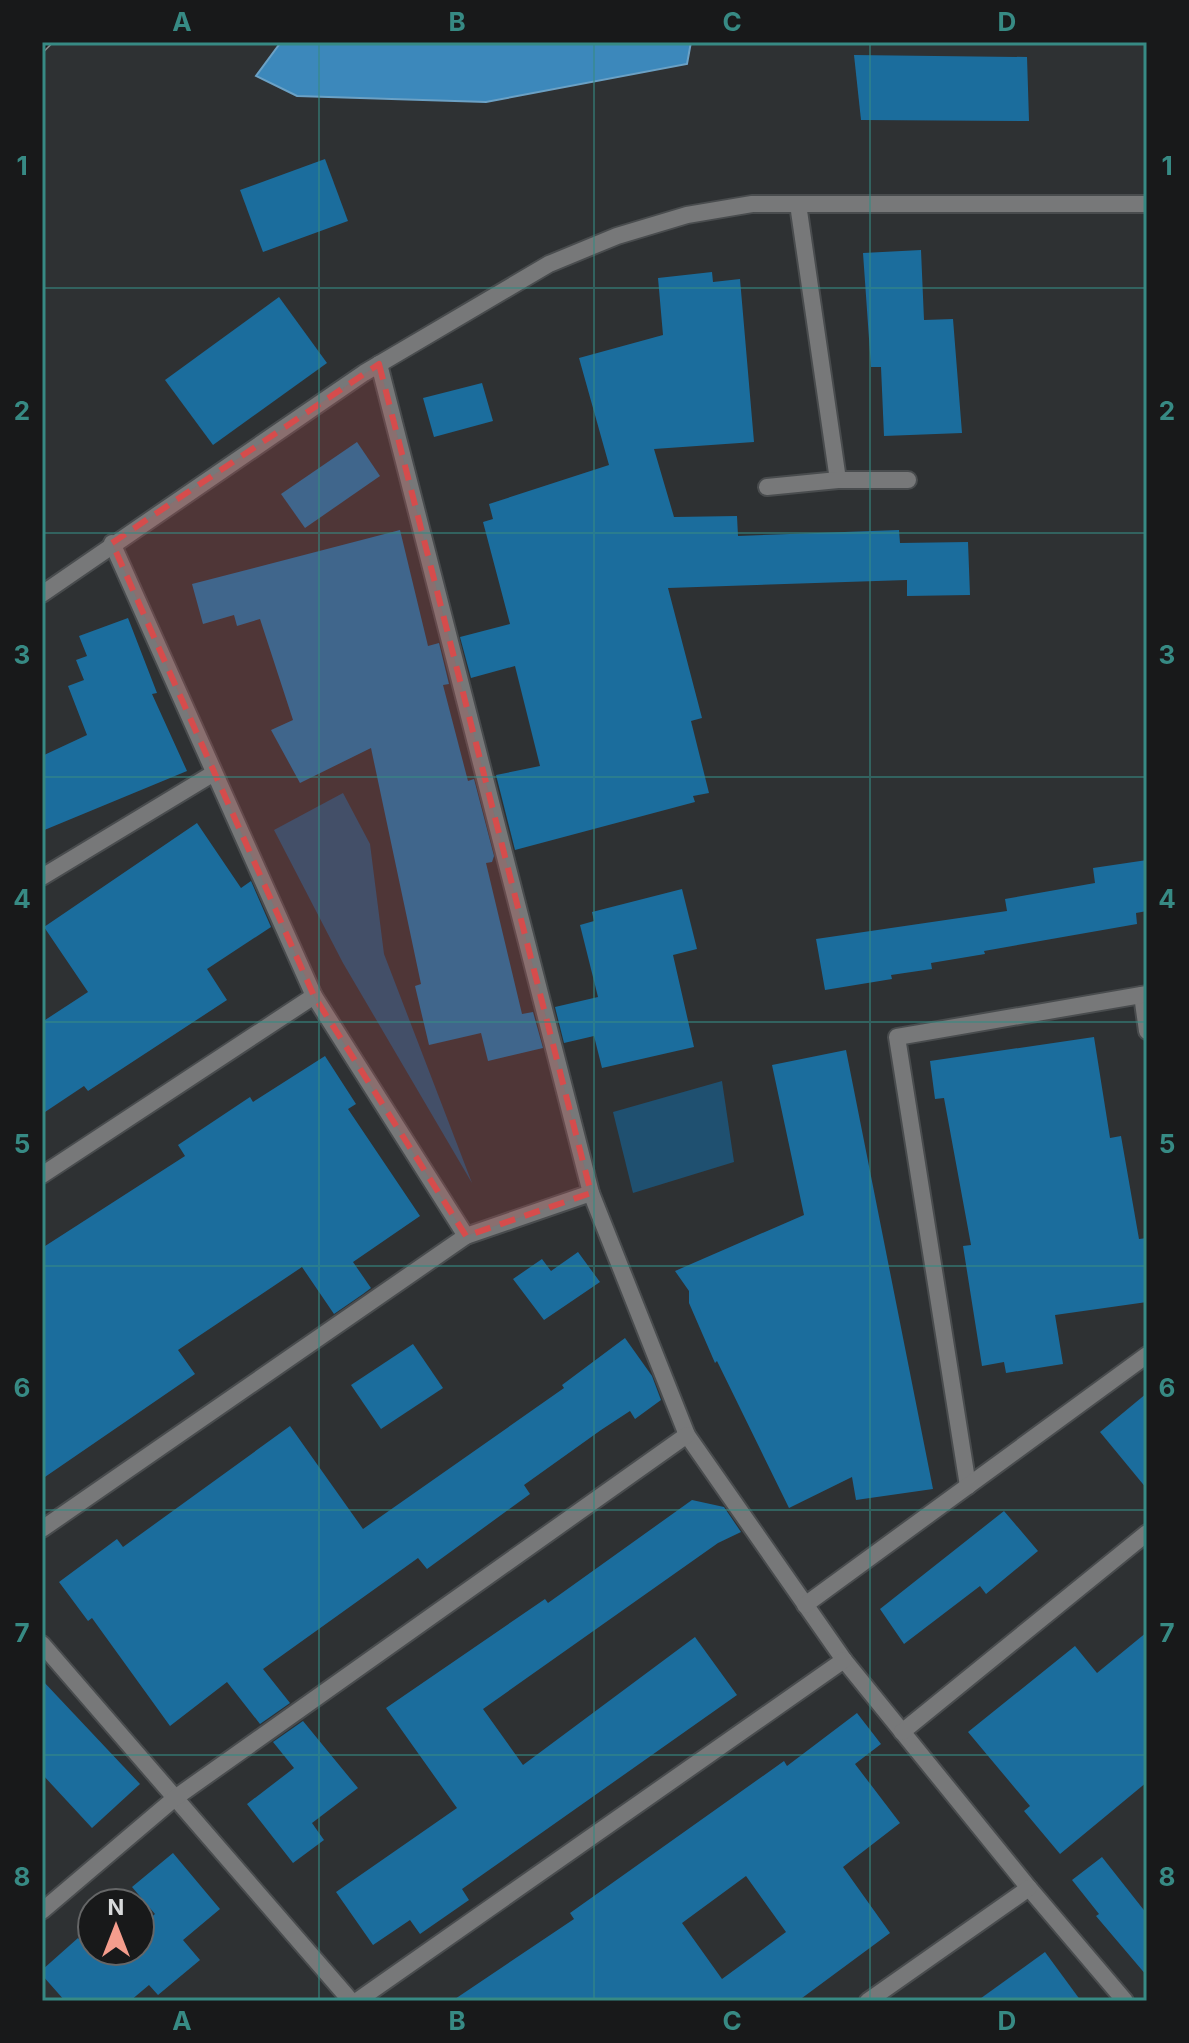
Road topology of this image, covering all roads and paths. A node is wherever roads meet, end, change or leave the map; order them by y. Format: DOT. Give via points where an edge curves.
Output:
graph roads {
  1 [pos="798,204"];
  2 [pos="1147,204"];
  3 [pos="379,364"];
  4 [pos="838,480"];
  5 [pos="908,480"];
  6 [pos="767,487"];
  7 [pos="112,543"];
  8 [pos="42,594"];
  9 [pos="214,773"];
  10 [pos="42,877"];
  11 [pos="1144,994"];
  12 [pos="314,996"];
  13 [pos="1147,1031"];
  14 [pos="42,1175"];
  15 [pos="591,1193"];
  16 [pos="466,1236"];
  17 [pos="1147,1355"];
  18 [pos="687,1435"];
  19 [pos="968,1486"];
  20 [pos="42,1529"];
  21 [pos="1147,1533"];
  22 [pos="805,1605"];
  23 [pos="42,1644"];
  24 [pos="844,1660"];
  25 [pos="902,1732"];
  26 [pos="175,1798"];
  27 [pos="1029,1888"];
  28 [pos="42,1911"];
  29 [pos="351,2001"];
  30 [pos="357,2001"];
  31 [pos="868,2001"];
  32 [pos="1125,2001"];
  1 -- 2 [label="street"];
  1 -- 3 [label="street" via="752,204 687,215 617,236 549,264"];
  1 -- 4 [label="street"];
  3 -- 7 [label="street"];
  3 -- 15 [label="street"];
  4 -- 5 [label="street"];
  4 -- 6 [label="street"];
  7 -- 8 [label="street"];
  7 -- 9 [label="street"];
  9 -- 10 [label="street"];
  9 -- 12 [label="street"];
  11 -- 13 [label="street"];
  11 -- 19 [label="street" via="897,1037"];
  12 -- 14 [label="street"];
  12 -- 16 [label="street"];
  15 -- 16 [label="street"];
  15 -- 18 [label="street"];
  16 -- 20 [label="street"];
  17 -- 19 [label="street"];
  18 -- 22 [label="street"];
  18 -- 26 [label="street"];
  19 -- 22 [label="street"];
  21 -- 25 [label="street"];
  22 -- 24 [label="street"];
  23 -- 26 [label="street"];
  24 -- 25 [label="street"];
  24 -- 30 [label="street"];
  25 -- 27 [label="street"];
  26 -- 28 [label="street"];
  26 -- 29 [label="street"];
  27 -- 31 [label="street"];
  27 -- 32 [label="street"];
}
